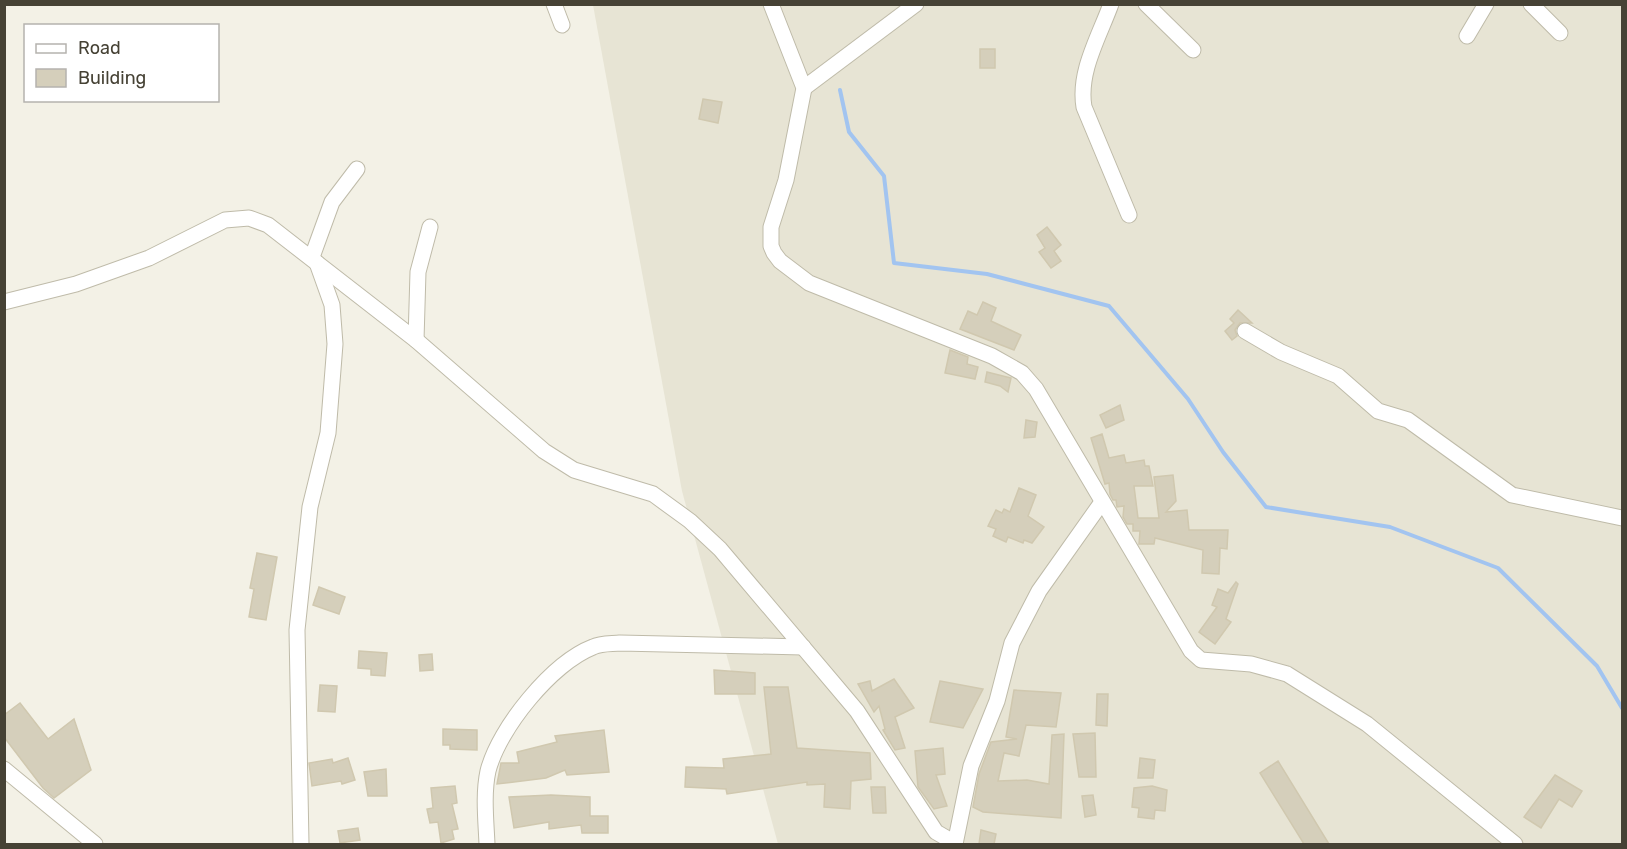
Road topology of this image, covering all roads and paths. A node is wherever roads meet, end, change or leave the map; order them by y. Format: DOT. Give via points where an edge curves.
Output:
graph roads {
  1 [pos="554,4"];
  2 [pos="771,4"];
  3 [pos="916,4"];
  4 [pos="1112,4"];
  5 [pos="1146,4"];
  6 [pos="1486,4"];
  7 [pos="1531,4"];
  8 [pos="562,25"];
  9 [pos="1560,33"];
  10 [pos="1467,36"];
  11 [pos="1193,50"];
  12 [pos="804,88"];
  13 [pos="357,169"];
  14 [pos="1129,215"];
  15 [pos="430,227"];
  16 [pos="314,260"];
  17 [pos="4,302"];
  18 [pos="1245,331"];
  19 [pos="416,340"];
  20 [pos="1102,502"];
  21 [pos="1623,519"];
  22 [pos="803,647"];
  23 [pos="4,769"];
  24 [pos="95,844"];
  25 [pos="301,844"];
  26 [pos="487,844"];
  27 [pos="955,844"];
  28 [pos="1515,844"];
  1 -- 8 [label="street"];
  2 -- 12 [label="street"];
  3 -- 12 [label="street"];
  4 -- 14 [label="street" via="1086,68 1082,94"];
  5 -- 11 [label="street"];
  6 -- 10 [label="street"];
  7 -- 9 [label="street"];
  12 -- 20 [label="street" via="788,172 771,227 774,253 809,283 992,356 1022,373 1036,388"];
  13 -- 16 [label="street" via="332,202"];
  15 -- 19 [label="street" via="418,272"];
  16 -- 17 [label="street" via="268,225 238,218 225,220 139,261 76,284"];
  16 -- 19 [label="street"];
  16 -- 25 [label="street" via="332,305 335,344 328,433 310,507 297,630"];
  18 -- 21 [label="street" via="1281,352 1338,376 1378,411 1408,420 1512,495"];
  19 -- 22 [label="street" via="544,451 574,470 653,494 690,521 720,549"];
  20 -- 27 [label="street" via="1039,591 1012,643 997,701 972,766"];
  20 -- 28 [label="street" via="1200,660 1251,664 1287,674 1367,724"];
  22 -- 26 [label="street" via="620,643 595,646 574,656 507,725 488,771"];
  22 -- 27 [label="street" via="857,711 936,832"];
  23 -- 24 [label="street"];
}
